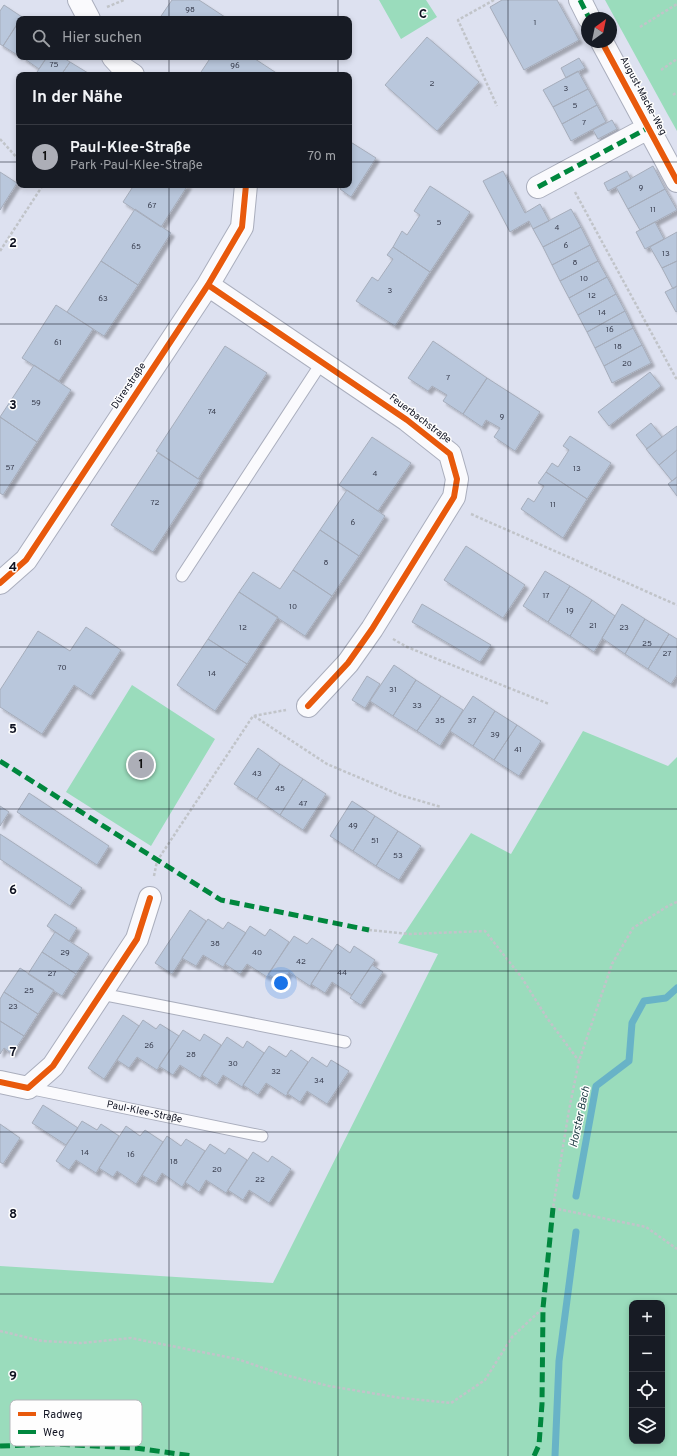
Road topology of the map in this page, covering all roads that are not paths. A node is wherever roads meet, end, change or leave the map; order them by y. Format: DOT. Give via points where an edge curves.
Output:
graph roads {
  1 [pos="79,0"];
  2 [pos="580,0"];
  3 [pos="586,12"];
  4 [pos="87,16"];
  5 [pos="605,48"];
  6 [pos="116,60"];
  7 [pos="128,72"];
  8 [pos="648,128"];
  9 [pos="677,181"];
  10 [pos="538,187"];
  11 [pos="246,188"];
  12 [pos="208,286"];
  13 [pos="322,362"];
  14 [pos="182,576"];
  15 [pos="0,583"];
  16 [pos="308,706"];
  17 [pos="150,898"];
  18 [pos="101,994"];
  19 [pos="345,1042"];
  20 [pos="0,1082"];
  21 [pos="28,1088"];
  22 [pos="262,1136"];
  1 -- 4 [label="street"];
  2 -- 3 [label="street"];
  5 -- 8 [label="street, August-Macke-Weg"];
  6 -- 7 [label="street"];
  8 -- 9 [label="street, August-Macke-Weg"];
  8 -- 10 [label="street, August-Macke-Weg"];
  11 -- 12 [label="street, Dürerstraße" via="242,227"];
  12 -- 13 [label="street, Feuerbachstraße"];
  12 -- 15 [label="street, Dürerstraße" via="26,560"];
  13 -- 14 [label="lane"];
  13 -- 16 [label="street, Feuerbachstraße" via="407,420 450,454 457,479 454,496 372,629 348,663"];
  17 -- 18 [label="street" via="137,939"];
  18 -- 19 [label="lane"];
  18 -- 21 [label="street" via="53,1066"];
  20 -- 21 [label="street, Paul-Klee-Straße"];
  21 -- 22 [label="lane, Paul-Klee-Straße"];
}
